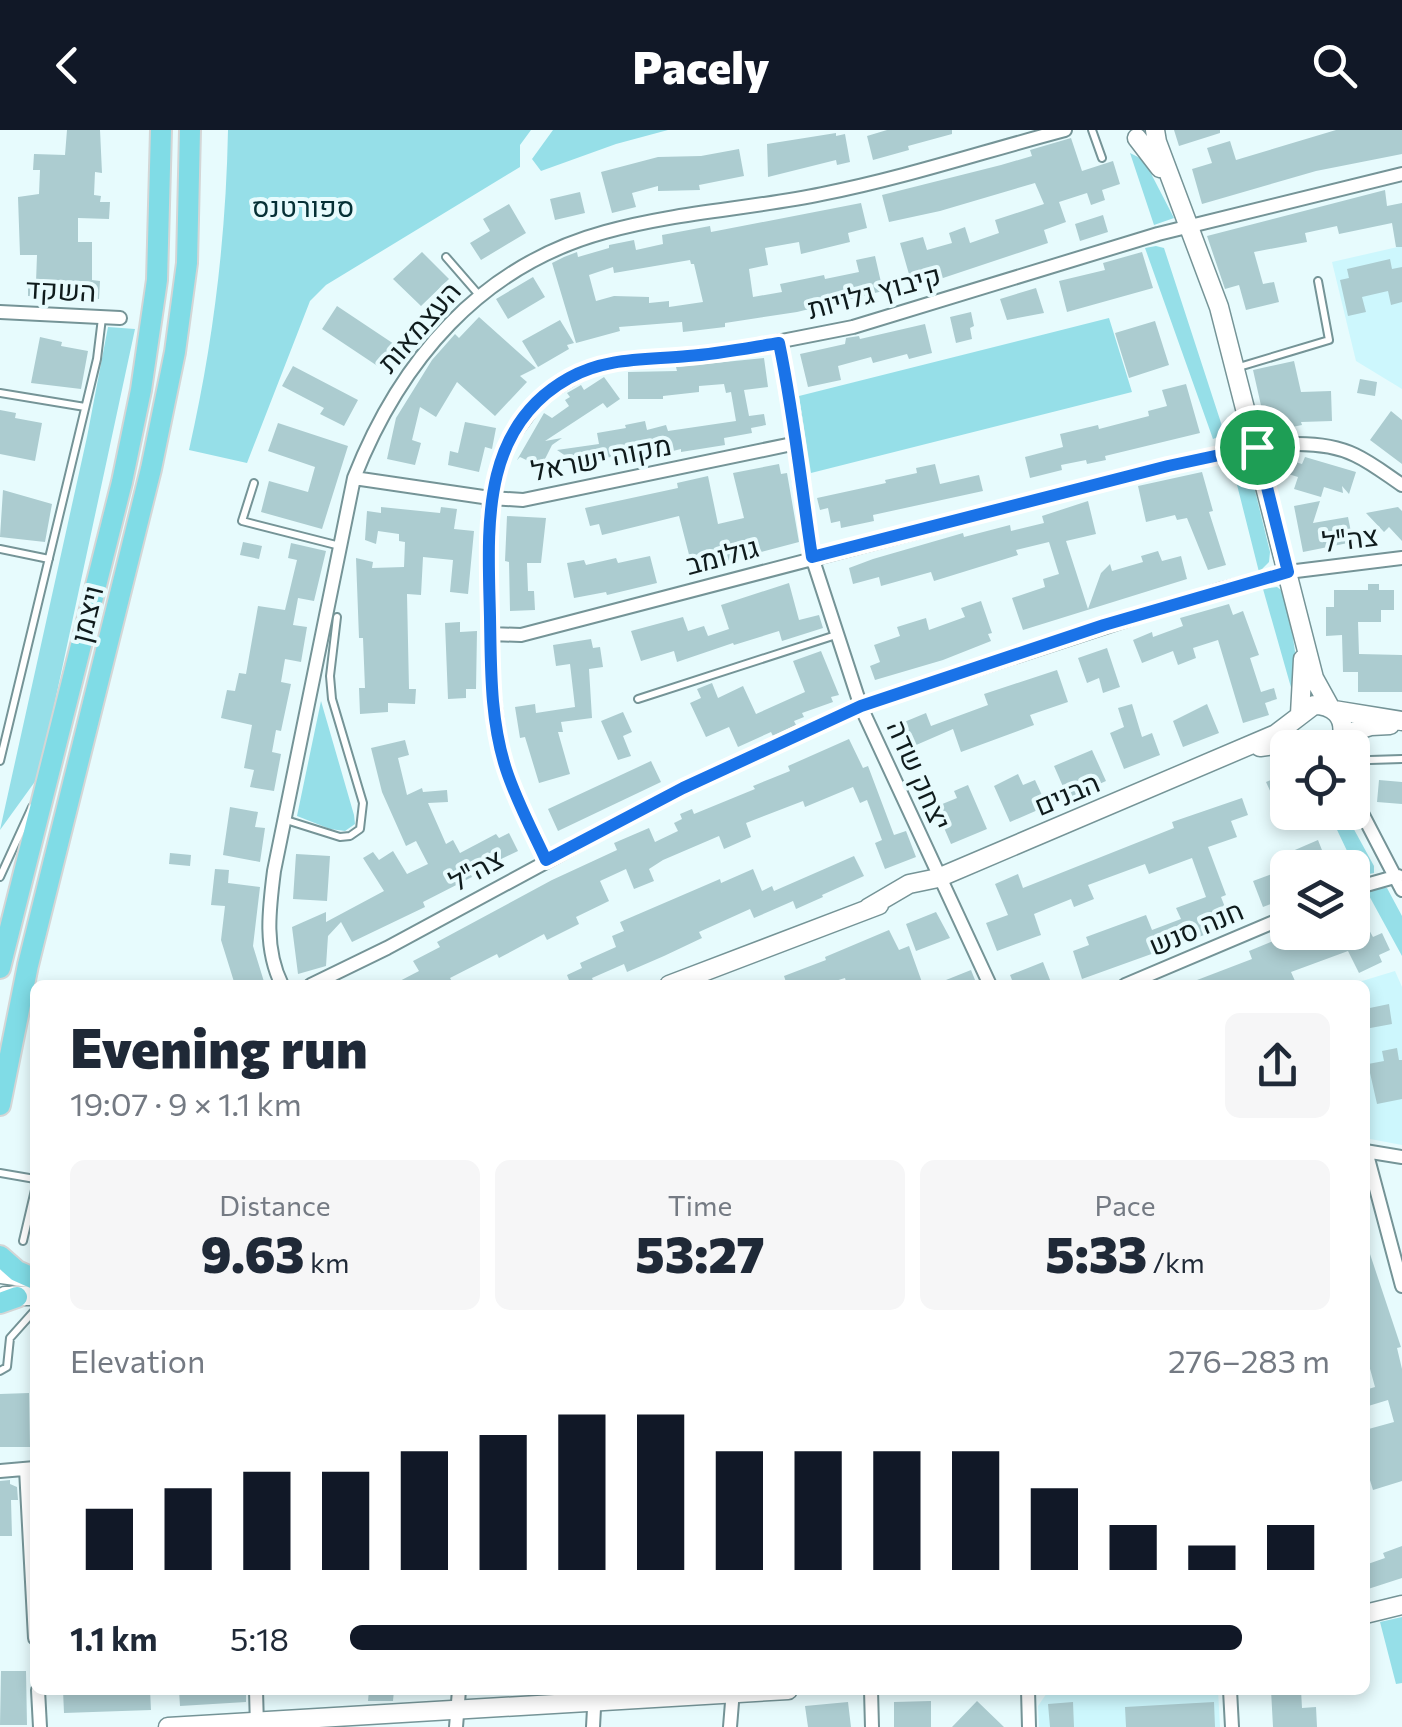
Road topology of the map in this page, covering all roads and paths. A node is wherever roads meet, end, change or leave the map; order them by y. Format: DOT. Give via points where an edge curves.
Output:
graph roads {
  1 [pos="162,130"];
  2 [pos="190,130"];
  3 [pos="1065,130"];
  4 [pos="1092,130"];
  5 [pos="1141,132"];
  6 [pos="1102,158"];
  7 [pos="1402,174"];
  8 [pos="1191,226"];
  9 [pos="446,256"];
  10 [pos="1318,282"];
  11 [pos="479,295"];
  12 [pos="0,312"];
  13 [pos="102,317"];
  14 [pos="120,318"];
  15 [pos="779,343"];
  16 [pos="1237,368"];
  17 [pos="0,393"];
  18 [pos="85,407"];
  19 [pos="797,443"];
  20 [pos="1257,447"];
  21 [pos="354,478"];
  22 [pos="254,483"];
  23 [pos="1402,485"];
  24 [pos="490,498"];
  25 [pos="340,546"];
  26 [pos="0,549"];
  27 [pos="812,557"];
  28 [pos="1402,558"];
  29 [pos="49,559"];
  30 [pos="1288,572"];
  31 [pos="338,618"];
  32 [pos="1302,628"];
  33 [pos="490,634"];
  34 [pos="838,635"];
  35 [pos="638,699"];
  36 [pos="861,706"];
  37 [pos="1332,709"];
  38 [pos="1298,718"];
  39 [pos="1402,723"];
  40 [pos="1296,730"];
  41 [pos="1341,730"];
  42 [pos="1364,730"];
  43 [pos="3,733"];
  44 [pos="1270,745"];
  45 [pos="1370,760"];
  46 [pos="1402,760"];
  47 [pos="0,761"];
  48 [pos="1217,761"];
  49 [pos="51,770"];
  50 [pos="284,820"];
  51 [pos="1370,830"];
  52 [pos="546,860"];
  53 [pos="1398,876"];
  54 [pos="0,878"];
  55 [pos="938,878"];
  56 [pos="1370,884"];
  57 [pos="1402,890"];
  58 [pos="1270,924"];
  59 [pos="0,968"];
  60 [pos="280,980"];
  61 [pos="321,980"];
  62 [pos="693,980"];
  63 [pos="988,980"];
  64 [pos="1137,980"];
  65 [pos="0,1105"];
  66 [pos="1370,1152"];
  67 [pos="1402,1157"];
  68 [pos="1370,1166"];
  69 [pos="0,1172"];
  70 [pos="30,1179"];
  71 [pos="30,1211"];
  72 [pos="23,1241"];
  73 [pos="0,1256"];
  74 [pos="0,1274"];
  75 [pos="30,1277"];
  76 [pos="30,1278"];
  77 [pos="1402,1286"];
  78 [pos="30,1316"];
  79 [pos="10,1338"];
  80 [pos="0,1343"];
  81 [pos="0,1371"];
  82 [pos="30,1468"];
  83 [pos="0,1471"];
  84 [pos="1402,1606"];
  85 [pos="1370,1613"];
  86 [pos="38,1695"];
  87 [pos="256,1695"];
  88 [pos="595,1695"];
  89 [pos="733,1695"];
  90 [pos="871,1695"];
  91 [pos="1028,1695"];
  92 [pos="1230,1695"];
  93 [pos="458,1708"];
  94 [pos="257,1725"];
  95 [pos="40,1727"];
  96 [pos="168,1727"];
  97 [pos="593,1727"];
  98 [pos="730,1727"];
  99 [pos="872,1727"];
  100 [pos="1029,1727"];
  101 [pos="1232,1727"];
  1 -- 49 [label="main road, ויצמן" via="151,336"];
  2 -- 65 [label="main road, ויצמן" via="187,263 175,352"];
  3 -- 11 [label="street, העצמאות" via="826,194 602,232 553,249"];
  4 -- 6 [label="lane"];
  5 -- 8 [label="street" via="1157,142"];
  7 -- 8 [label="street, קיבוץ גלויות"];
  8 -- 15 [label="street, קיבוץ גלויות"];
  8 -- 16 [label="street"];
  9 -- 11 [label="lane"];
  10 -- 16 [label="lane" via="1329,340"];
  11 -- 21 [label="street, העצמאות" via="398,386"];
  12 -- 13 [label="street, השקד"];
  13 -- 14 [label="street, השקד"];
  13 -- 18 [label="lane"];
  15 -- 19 [label="street, יצחק שדה"];
  15 -- 24 [label="street, קיבוץ גלויות" via="615,362 567,378 541,397 508,442"];
  16 -- 20 [label="street"];
  17 -- 18 [label="lane"];
  18 -- 29 [label="lane"];
  19 -- 24 [label="street, מקוה ישראל" via="555,495"];
  19 -- 27 [label="street, יצחק שדה"];
  20 -- 23 [label="street, גולומב" via="1353,454"];
  20 -- 27 [label="street, גולומב"];
  20 -- 30 [label="street"];
  21 -- 24 [label="street, מקוה ישראל"];
  21 -- 25 [label="street, העצמאות"];
  22 -- 25 [label="lane" via="242,522"];
  24 -- 33 [label="street, קיבוץ גלויות"];
  25 -- 50 [label="street, העצמאות"];
  26 -- 29 [label="lane"];
  27 -- 33 [label="street, גולומב" via="521,635"];
  27 -- 34 [label="street, יצחק שדה"];
  28 -- 30 [label="street, צה\"ל"];
  29 -- 43 [label="lane"];
  30 -- 32 [label="street"];
  30 -- 36 [label="street, צה\"ל"];
  31 -- 50 [label="lane" via="332,699 363,803 360,829 340,836"];
  32 -- 37 [label="street" via="1314,678"];
  32 -- 38 [label="street"];
  33 -- 52 [label="street, קיבוץ גלויות" via="505,768"];
  34 -- 35 [label="lane"];
  34 -- 36 [label="street, יצחק שדה"];
  36 -- 52 [label="street, צה\"ל"];
  36 -- 55 [label="street, יצחק שדה"];
  37 -- 38 [label="street, הבנים" via="1314,706"];
  37 -- 39 [label="street"];
  37 -- 41 [label="street"];
  38 -- 40 [label="street"];
  38 -- 48 [label="street, הבנים"];
  39 -- 42 [label="street"];
  43 -- 47 [label="lane"];
  44 -- 48 [label="street, הבנים"];
  45 -- 46 [label="lane"];
  48 -- 55 [label="street, הבנים"];
  49 -- 54 [label="lane"];
  49 -- 59 [label="main road, ויצמן"];
  50 -- 60 [label="street, העצמאות" via="268,936"];
  51 -- 53 [label="street"];
  52 -- 61 [label="street, צה\"ל"];
  53 -- 56 [label="street"];
  53 -- 57 [label="street"];
  55 -- 62 [label="street, הבנים" via="910,884"];
  55 -- 63 [label="street, יצחק שדה"];
  58 -- 64 [label="street, חנה סנש"];
  66 -- 67 [label="street"];
  68 -- 77 [label="street"];
  69 -- 70 [label="lane"];
  71 -- 72 [label="lane"];
  73 -- 75 [label="main road"];
  74 -- 76 [label="street"];
  78 -- 79 [label="lane"];
  79 -- 80 [label="lane"];
  79 -- 81 [label="lane" via="7,1367"];
  82 -- 83 [label="street"];
  84 -- 85 [label="street"];
  86 -- 95 [label="street"];
  87 -- 94 [label="street"];
  88 -- 93 [label="street"];
  88 -- 97 [label="street"];
  89 -- 98 [label="street"];
  90 -- 99 [label="street"];
  91 -- 100 [label="street"];
  92 -- 101 [label="street"];
  93 -- 94 [label="street"];
  94 -- 96 [label="street"];
}
